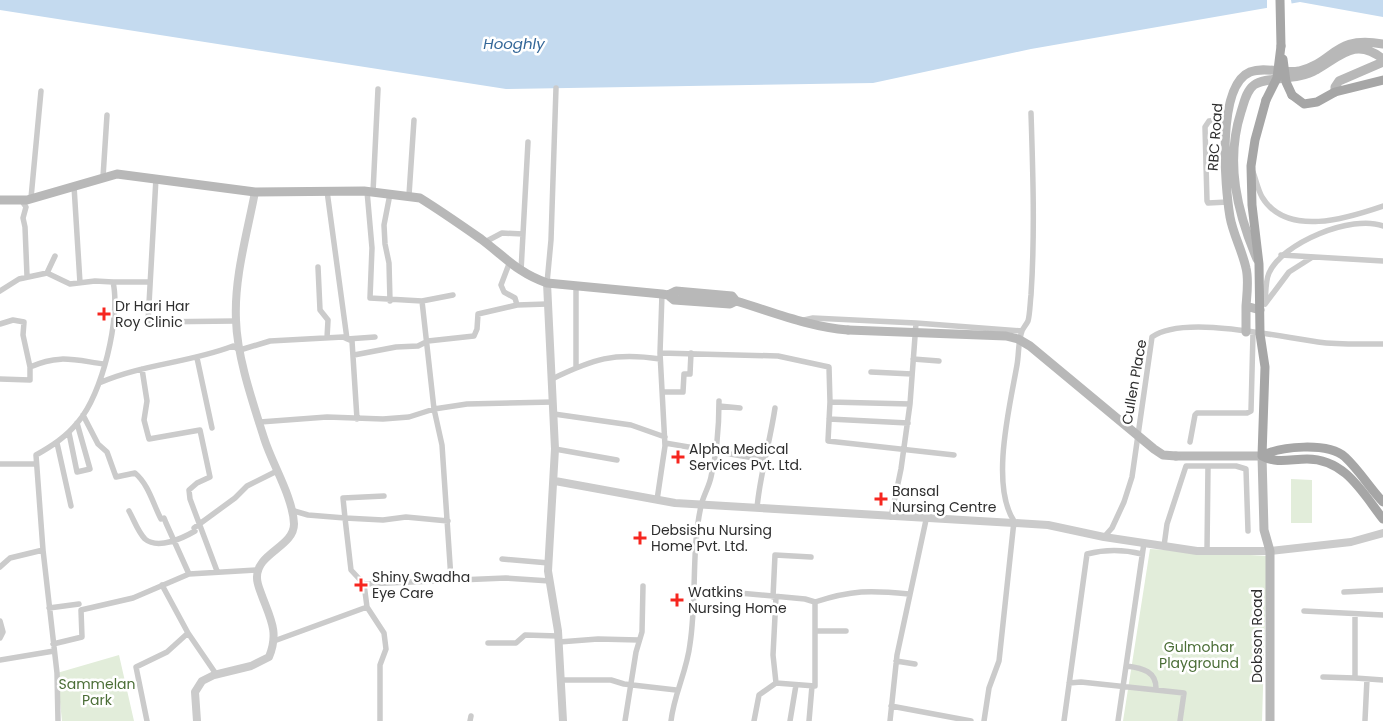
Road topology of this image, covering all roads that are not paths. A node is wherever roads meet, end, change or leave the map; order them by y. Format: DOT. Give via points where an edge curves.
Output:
graph roads {
  1 [pos="1280,0"];
  2 [pos="1383,44"];
  3 [pos="1281,46"];
  4 [pos="1383,60"];
  5 [pos="1383,80"];
  6 [pos="556,88"];
  7 [pos="378,89"];
  8 [pos="41,90"];
  9 [pos="1335,92"];
  10 [pos="1031,113"];
  11 [pos="107,115"];
  12 [pos="414,120"];
  13 [pos="1228,120"];
  14 [pos="528,142"];
  15 [pos="1251,166"];
  16 [pos="103,177"];
  17 [pos="156,178"];
  18 [pos="74,186"];
  19 [pos="370,191"];
  20 [pos="255,192"];
  21 [pos="327,192"];
  22 [pos="390,194"];
  23 [pos="410,195"];
  24 [pos="26,199"];
  25 [pos="0,200"];
  26 [pos="1228,202"];
  27 [pos="1383,206"];
  28 [pos="1383,226"];
  29 [pos="523,234"];
  30 [pos="484,242"];
  31 [pos="1281,255"];
  32 [pos="55,256"];
  33 [pos="1310,258"];
  34 [pos="1383,261"];
  35 [pos="509,264"];
  36 [pos="1259,264"];
  37 [pos="318,267"];
  38 [pos="521,271"];
  39 [pos="47,273"];
  40 [pos="27,276"];
  41 [pos="113,282"];
  42 [pos="150,282"];
  43 [pos="80,283"];
  44 [pos="547,283"];
  45 [pos="576,285"];
  46 [pos="0,291"];
  47 [pos="665,294"];
  48 [pos="452,295"];
  49 [pos="390,301"];
  50 [pos="422,301"];
  51 [pos="547,304"];
  52 [pos="517,305"];
  53 [pos="1246,306"];
  54 [pos="1262,307"];
  55 [pos="236,320"];
  56 [pos="801,321"];
  57 [pos="916,323"];
  58 [pos="0,324"];
  59 [pos="1022,331"];
  60 [pos="1253,333"];
  61 [pos="375,337"];
  62 [pos="327,338"];
  63 [pos="348,339"];
  64 [pos="428,341"];
  65 [pos="1383,344"];
  66 [pos="240,350"];
  67 [pos="691,353"];
  68 [pos="354,355"];
  69 [pos="660,356"];
  70 [pos="197,358"];
  71 [pos="913,359"];
  72 [pos="939,361"];
  73 [pos="104,364"];
  74 [pos="30,367"];
  75 [pos="576,367"];
  76 [pos="142,369"];
  77 [pos="871,372"];
  78 [pos="912,374"];
  79 [pos="0,379"];
  80 [pos="552,379"];
  81 [pos="98,383"];
  82 [pos="663,392"];
  83 [pos="553,402"];
  84 [pos="830,402"];
  85 [pos="910,404"];
  86 [pos="434,408"];
  87 [pos="740,408"];
  88 [pos="775,408"];
  89 [pos="554,414"];
  90 [pos="83,415"];
  91 [pos="357,419"];
  92 [pos="830,419"];
  93 [pos="260,422"];
  94 [pos="77,423"];
  95 [pos="908,423"];
  96 [pos="212,428"];
  97 [pos="68,433"];
  98 [pos="665,440"];
  99 [pos="1190,442"];
  100 [pos="57,443"];
  101 [pos="555,449"];
  102 [pos="904,449"];
  103 [pos="716,451"];
  104 [pos="954,455"];
  105 [pos="1262,456"];
  106 [pos="617,460"];
  107 [pos="765,460"];
  108 [pos="0,464"];
  109 [pos="36,464"];
  110 [pos="1208,466"];
  111 [pos="277,472"];
  112 [pos="555,481"];
  113 [pos="384,496"];
  114 [pos="657,500"];
  115 [pos="1383,502"];
  116 [pos="701,505"];
  117 [pos="71,506"];
  118 [pos="757,508"];
  119 [pos="291,510"];
  120 [pos="129,511"];
  121 [pos="891,517"];
  122 [pos="345,518"];
  123 [pos="1383,519"];
  124 [pos="926,520"];
  125 [pos="448,521"];
  126 [pos="1014,521"];
  127 [pos="201,523"];
  128 [pos="1248,531"];
  129 [pos="1382,536"];
  130 [pos="1104,537"];
  131 [pos="173,541"];
  132 [pos="1144,543"];
  133 [pos="1164,546"];
  134 [pos="43,550"];
  135 [pos="1207,551"];
  136 [pos="1270,551"];
  137 [pos="1142,554"];
  138 [pos="812,557"];
  139 [pos="502,559"];
  140 [pos="549,563"];
  141 [pos="0,568"];
  142 [pos="217,570"];
  143 [pos="257,570"];
  144 [pos="189,574"];
  145 [pos="451,579"];
  146 [pos="550,580"];
  147 [pos="364,584"];
  148 [pos="162,585"];
  149 [pos="643,586"];
  150 [pos="694,589"];
  151 [pos="1383,590"];
  152 [pos="1344,592"];
  153 [pos="909,594"];
  154 [pos="774,597"];
  155 [pos="815,602"];
  156 [pos="80,604"];
  157 [pos="367,607"];
  158 [pos="49,608"];
  159 [pos="1304,611"];
  160 [pos="1355,614"];
  161 [pos="1383,615"];
  162 [pos="0,621"];
  163 [pos="846,631"];
  164 [pos="815,632"];
  165 [pos="188,633"];
  166 [pos="0,638"];
  167 [pos="558,639"];
  168 [pos="640,640"];
  169 [pos="274,641"];
  170 [pos="488,643"];
  171 [pos="53,644"];
  172 [pos="54,651"];
  173 [pos="0,660"];
  174 [pos="896,660"];
  175 [pos="915,664"];
  176 [pos="1127,666"];
  177 [pos="216,674"];
  178 [pos="1323,677"];
  179 [pos="1355,678"];
  180 [pos="1368,679"];
  181 [pos="561,680"];
  182 [pos="1383,680"];
  183 [pos="1069,683"];
  184 [pos="776,684"];
  185 [pos="796,684"];
  186 [pos="631,685"];
  187 [pos="812,686"];
  188 [pos="1123,686"];
  189 [pos="676,690"];
  190 [pos="1156,690"];
  191 [pos="891,706"];
  192 [pos="1365,720"];
  193 [pos="58,721"];
  194 [pos="147,721"];
  195 [pos="197,721"];
  196 [pos="380,721"];
  197 [pos="563,721"];
  198 [pos="625,721"];
  199 [pos="671,721"];
  200 [pos="754,721"];
  201 [pos="790,721"];
  202 [pos="810,721"];
  203 [pos="890,721"];
  204 [pos="971,721"];
  205 [pos="984,721"];
  206 [pos="1064,721"];
  207 [pos="1118,721"];
  208 [pos="1180,721"];
  209 [pos="1270,721"];
  1 -- 3 [label="main road"];
  2 -- 13 [label="main road, RBC Road" via="1352,42 1299,71 1249,72 1233,90"];
  3 -- 9 [label="main road, bridge" via="1286,82 1292,95 1304,104 1318,102"];
  3 -- 15 [label="main road, bridge" via="1277,78 1266,100 1254,140"];
  4 -- 9 [label="main road" via="1338,81"];
  4 -- 36 [label="main road, RBC Road" via="1373,51 1358,48 1339,54 1306,75 1258,82 1249,90 1236,128 1236,191 1242,224"];
  5 -- 9 [label="main road"];
  6 -- 44 [label="street"];
  7 -- 19 [label="street"];
  8 -- 24 [label="street"];
  10 -- 59 [label="street" via="1032,269 1028,321"];
  11 -- 16 [label="street"];
  12 -- 23 [label="street"];
  13 -- 26 [label="main road, RBC Road" via="1225,159"];
  13 -- 26 [label="street" via="1209,121 1205,127 1207,201"];
  14 -- 29 [label="street"];
  15 -- 27 [label="street" via="1262,198 1277,212 1297,222 1335,219"];
  15 -- 36 [label="main road"];
  16 -- 17 [label="main road" via="117,174"];
  16 -- 18 [label="main road"];
  17 -- 20 [label="main road"];
  17 -- 42 [label="street"];
  18 -- 24 [label="main road"];
  18 -- 43 [label="street"];
  19 -- 21 [label="main road"];
  19 -- 22 [label="main road"];
  19 -- 49 [label="street" via="370,298"];
  20 -- 21 [label="main road"];
  20 -- 55 [label="street" via="238,286"];
  21 -- 63 [label="street"];
  22 -- 23 [label="main road"];
  22 -- 49 [label="street" via="384,244 389,263"];
  23 -- 30 [label="main road" via="420,198"];
  24 -- 25 [label="main road"];
  24 -- 40 [label="street" via="23,218"];
  26 -- 53 [label="main road, RBC Road" via="1233,230 1246,267"];
  28 -- 31 [label="street" via="1373,222 1341,228 1306,239"];
  29 -- 30 [label="street" via="502,233"];
  29 -- 38 [label="street"];
  30 -- 35 [label="main road"];
  31 -- 33 [label="street"];
  31 -- 54 [label="street" via="1268,274"];
  32 -- 39 [label="street"];
  33 -- 34 [label="street"];
  33 -- 54 [label="street" via="1289,272"];
  35 -- 38 [label="main road"];
  35 -- 52 [label="street" via="502,285 504,292 515,298"];
  36 -- 54 [label="main road"];
  37 -- 62 [label="street" via="320,310 328,320"];
  38 -- 44 [label="main road"];
  39 -- 40 [label="street"];
  39 -- 43 [label="street" via="70,284"];
  40 -- 46 [label="street"];
  41 -- 42 [label="street"];
  41 -- 43 [label="street"];
  41 -- 73 [label="street" via="115,312 110,351"];
  42 -- 55 [label="street" via="148,322"];
  44 -- 45 [label="main road"];
  44 -- 51 [label="street"];
  45 -- 47 [label="main road"];
  45 -- 75 [label="street"];
  47 -- 56 [label="main road" via="674,300 730,304 736,301"];
  47 -- 69 [label="street"];
  48 -- 50 [label="street"];
  49 -- 50 [label="street"];
  50 -- 64 [label="street"];
  51 -- 52 [label="street"];
  51 -- 80 [label="street"];
  52 -- 64 [label="street" via="478,314 474,336"];
  53 -- 54 [label="main road"];
  53 -- 60 [label="main road, RBC Road"];
  54 -- 60 [label="main road"];
  55 -- 66 [label="street"];
  56 -- 57 [label="street" via="813,318"];
  56 -- 105 [label="main road, bridge" via="848,330 1018,338 1163,455"];
  57 -- 59 [label="street"];
  57 -- 71 [label="street"];
  58 -- 74 [label="street" via="13,320 24,322 23,335"];
  59 -- 126 [label="street" via="1005,425 1003,470 1008,513"];
  60 -- 65 [label="street, Cullen Place" via="1320,342"];
  60 -- 99 [label="street" via="1251,411 1197,413"];
  60 -- 105 [label="main road" via="1265,367"];
  60 -- 130 [label="street, Cullen Place" via="1194,327 1160,331 1152,337 1132,477 1120,511"];
  61 -- 63 [label="street"];
  62 -- 63 [label="street"];
  62 -- 66 [label="street" via="270,341"];
  63 -- 68 [label="street" via="352,341"];
  64 -- 68 [label="street" via="418,346"];
  64 -- 86 [label="street"];
  66 -- 70 [label="street" via="233,346"];
  66 -- 93 [label="street"];
  67 -- 69 [label="street"];
  67 -- 82 [label="street" via="690,374 684,374 683,392"];
  67 -- 84 [label="street" via="778,356 822,364 829,368"];
  68 -- 91 [label="street"];
  69 -- 75 [label="street" via="623,355"];
  69 -- 82 [label="street"];
  70 -- 76 [label="street"];
  70 -- 96 [label="street"];
  71 -- 72 [label="street"];
  71 -- 78 [label="street"];
  73 -- 74 [label="street" via="61,358"];
  73 -- 81 [label="street"];
  74 -- 79 [label="street" via="30,380"];
  75 -- 80 [label="street"];
  76 -- 81 [label="street"];
  76 -- 127 [label="street" via="147,401 144,420 149,439 200,430 210,477 189,490"];
  77 -- 78 [label="street"];
  78 -- 85 [label="street"];
  80 -- 83 [label="street"];
  81 -- 90 [label="street"];
  82 -- 98 [label="street"];
  83 -- 86 [label="street"];
  83 -- 89 [label="street"];
  84 -- 85 [label="street"];
  84 -- 92 [label="street"];
  85 -- 95 [label="street"];
  86 -- 91 [label="street" via="409,417"];
  86 -- 125 [label="street" via="442,445"];
  87 -- 103 [label="street" via="719,404"];
  88 -- 107 [label="street"];
  89 -- 98 [label="street" via="631,425"];
  89 -- 101 [label="street"];
  90 -- 94 [label="street"];
  90 -- 131 [label="street" via="98,444 107,452 116,477 135,473 139,477 161,519 164,518"];
  91 -- 93 [label="street" via="328,417"];
  92 -- 95 [label="street"];
  92 -- 102 [label="street" via="828,440"];
  93 -- 111 [label="street"];
  94 -- 97 [label="street"];
  94 -- 97 [label="street" via="90,468 77,472"];
  95 -- 102 [label="street"];
  97 -- 100 [label="street"];
  98 -- 103 [label="street"];
  98 -- 114 [label="street"];
  100 -- 109 [label="street" via="36,455"];
  100 -- 117 [label="street"];
  101 -- 106 [label="street"];
  101 -- 112 [label="street"];
  102 -- 104 [label="street"];
  102 -- 121 [label="street"];
  103 -- 107 [label="street"];
  103 -- 116 [label="street" via="711,479"];
  105 -- 115 [label="main road" via="1273,450 1330,450 1344,456"];
  105 -- 123 [label="main road" via="1273,462 1307,459 1334,463"];
  105 -- 136 [label="main road, Dobson Road" via="1264,530"];
  107 -- 118 [label="street"];
  108 -- 109 [label="street"];
  109 -- 134 [label="street"];
  110 -- 128 [label="street" via="1246,469"];
  110 -- 133 [label="street" via="1186,466"];
  110 -- 135 [label="street"];
  111 -- 119 [label="street"];
  111 -- 127 [label="street" via="247,486"];
  112 -- 114 [label="street"];
  112 -- 140 [label="street"];
  113 -- 122 [label="street" via="343,498"];
  114 -- 116 [label="street"];
  116 -- 118 [label="street"];
  116 -- 150 [label="street"];
  118 -- 121 [label="street"];
  119 -- 122 [label="street"];
  119 -- 143 [label="street" via="294,526 289,537 264,559"];
  120 -- 131 [label="street" via="148,542"];
  121 -- 124 [label="street"];
  122 -- 125 [label="street" via="383,520 406,517"];
  122 -- 147 [label="street" via="351,570"];
  124 -- 126 [label="street"];
  124 -- 153 [label="street"];
  125 -- 145 [label="street"];
  126 -- 130 [label="street"];
  126 -- 205 [label="street" via="999,661"];
  127 -- 131 [label="street" via="192,533"];
  127 -- 142 [label="street"];
  129 -- 136 [label="street"];
  130 -- 132 [label="street"];
  131 -- 144 [label="street"];
  132 -- 133 [label="street"];
  132 -- 137 [label="street"];
  133 -- 135 [label="street"];
  134 -- 141 [label="street" via="10,558"];
  134 -- 158 [label="street"];
  135 -- 136 [label="street"];
  136 -- 209 [label="main road, Dobson Road"];
  137 -- 176 [label="street"];
  137 -- 183 [label="street" via="1105,550 1087,554"];
  138 -- 154 [label="street" via="775,555"];
  139 -- 140 [label="street"];
  140 -- 146 [label="street"];
  142 -- 143 [label="street"];
  142 -- 144 [label="street"];
  143 -- 169 [label="street"];
  144 -- 148 [label="street"];
  145 -- 146 [label="street"];
  145 -- 147 [label="street"];
  146 -- 167 [label="street"];
  147 -- 157 [label="street"];
  148 -- 165 [label="street"];
  148 -- 171 [label="street" via="133,598 81,610 82,636"];
  149 -- 168 [label="street"];
  150 -- 154 [label="street"];
  150 -- 189 [label="street" via="687,662"];
  151 -- 152 [label="street"];
  153 -- 155 [label="street" via="867,590"];
  153 -- 174 [label="street"];
  154 -- 155 [label="street"];
  154 -- 184 [label="street"];
  155 -- 164 [label="street"];
  156 -- 158 [label="street"];
  157 -- 169 [label="street"];
  157 -- 196 [label="street" via="384,634 386,649 380,665"];
  158 -- 171 [label="street"];
  159 -- 160 [label="street"];
  160 -- 161 [label="street"];
  160 -- 179 [label="street"];
  162 -- 166 [label="street" via="3,632"];
  163 -- 164 [label="street"];
  164 -- 187 [label="street" via="816,670 815,686"];
  165 -- 177 [label="street"];
  165 -- 194 [label="street" via="167,652 136,667"];
  167 -- 168 [label="street"];
  167 -- 170 [label="street" via="525,635 516,644"];
  167 -- 181 [label="street"];
  168 -- 186 [label="street"];
  169 -- 177 [label="street" via="269,657 251,666"];
  171 -- 172 [label="street"];
  172 -- 173 [label="street"];
  172 -- 193 [label="street"];
  174 -- 175 [label="street"];
  174 -- 191 [label="street"];
  176 -- 188 [label="street"];
  176 -- 190 [label="street" via="1144,668 1151,673"];
  177 -- 195 [label="street" via="202,681 195,692"];
  178 -- 179 [label="street"];
  179 -- 180 [label="street"];
  180 -- 182 [label="street"];
  180 -- 192 [label="street"];
  181 -- 186 [label="street" via="611,680"];
  181 -- 197 [label="street"];
  183 -- 188 [label="street"];
  183 -- 206 [label="street"];
  184 -- 185 [label="street"];
  184 -- 200 [label="street" via="759,695"];
  185 -- 187 [label="street"];
  185 -- 201 [label="street"];
  186 -- 189 [label="street"];
  186 -- 198 [label="street"];
  187 -- 202 [label="street"];
  188 -- 190 [label="street"];
  188 -- 207 [label="street"];
  189 -- 199 [label="street"];
  190 -- 208 [label="street" via="1184,693"];
  191 -- 203 [label="street"];
  191 -- 204 [label="street"];
}
